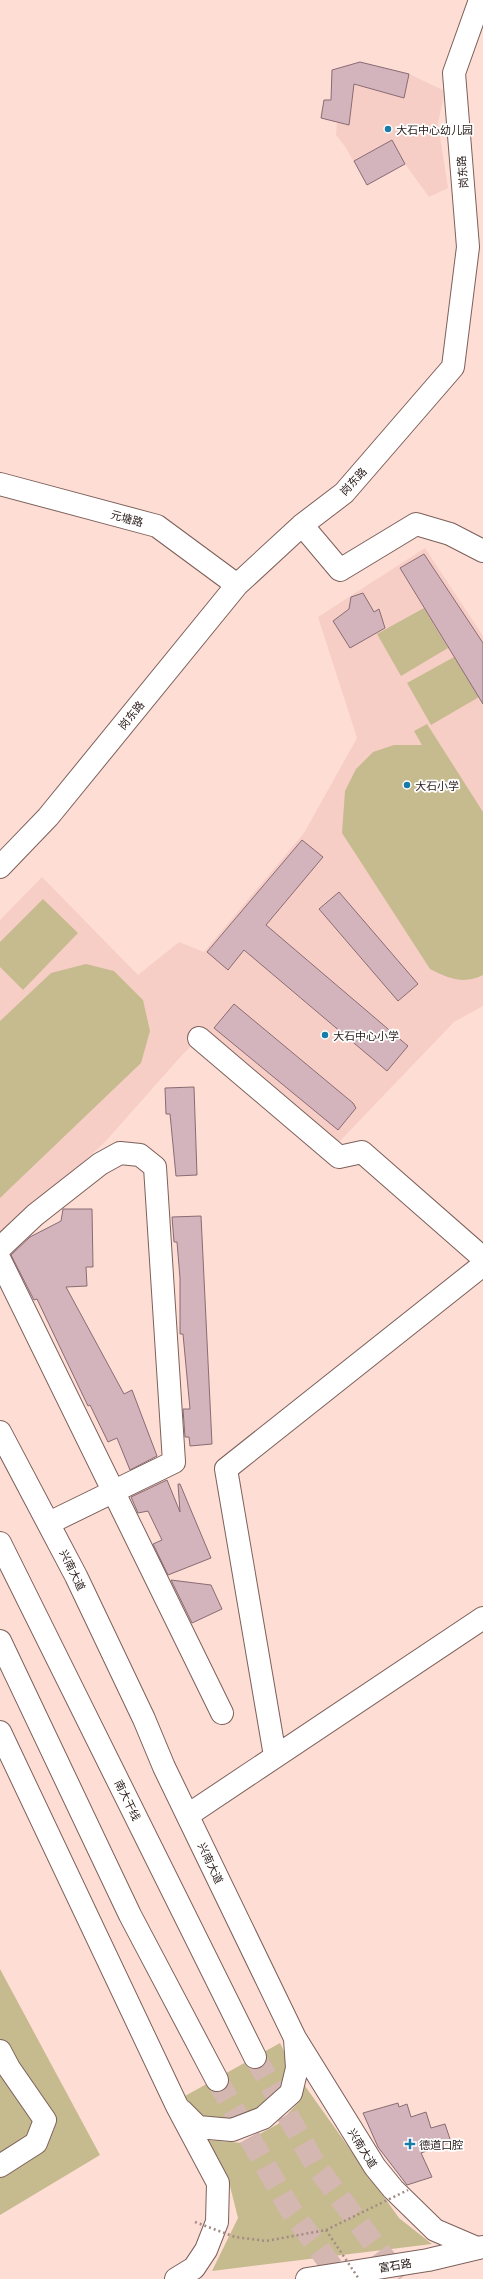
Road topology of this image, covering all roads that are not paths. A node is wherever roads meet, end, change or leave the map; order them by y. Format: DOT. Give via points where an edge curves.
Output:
graph roads {
  1 [pos="480,0"];
  2 [pos="0,484"];
  3 [pos="302,526"];
  4 [pos="483,551"];
  5 [pos="237,585"];
  6 [pos="0,867"];
  7 [pos="199,1038"];
  8 [pos="0,1248"];
  9 [pos="483,1258"];
  10 [pos="0,1260"];
  11 [pos="483,1265"];
  12 [pos="0,1432"];
  13 [pos="114,1490"];
  14 [pos="49,1523"];
  15 [pos="0,1543"];
  16 [pos="483,1618"];
  17 [pos="0,1641"];
  18 [pos="222,1713"];
  19 [pos="0,1732"];
  20 [pos="275,1756"];
  21 [pos="188,1815"];
  22 [pos="295,2038"];
  23 [pos="0,2050"];
  24 [pos="255,2057"];
  25 [pos="217,2080"];
  26 [pos="177,2106"];
  27 [pos="0,2166"];
  28 [pos="480,2247"];
  29 [pos="176,2279"];
  30 [pos="307,2279"];
  1 -- 3 [label="main road, 岗东路" via="454,73 468,247 453,367 344,493"];
  2 -- 5 [label="main road, 元塘路" via="157,526"];
  3 -- 4 [label="main road" via="340,570 416,524 450,534"];
  3 -- 5 [label="main road, 岗东路"];
  5 -- 6 [label="main road, 岗东路" via="48,817"];
  7 -- 9 [label="main road" via="339,1157 362,1152"];
  8 -- 13 [label="main road" via="35,1215 100,1164 120,1153 140,1155 155,1167 174,1462"];
  10 -- 13 [label="main road"];
  11 -- 20 [label="main road" via="226,1468"];
  12 -- 14 [label="main road, 兴南大道"];
  13 -- 14 [label="main road"];
  13 -- 18 [label="main road"];
  14 -- 21 [label="main road, 兴南大道"];
  15 -- 24 [label="main road, 南大干线"];
  16 -- 20 [label="main road"];
  17 -- 25 [label="main road" via="130,1915"];
  19 -- 26 [label="main road"];
  20 -- 21 [label="main road"];
  21 -- 22 [label="main road, 兴南大道"];
  22 -- 26 [label="main road" via="297,2068 291,2093 263,2118 232,2130 198,2127"];
  22 -- 28 [label="main road, 兴南大道" via="375,2167 393,2189 435,2230"];
  23 -- 27 [label="main road" via="9,2068 45,2120 36,2143"];
  26 -- 29 [label="main road" via="218,2183 217,2222 206,2250 194,2268"];
  28 -- 30 [label="main road, 富石路" via="428,2260"];
}
